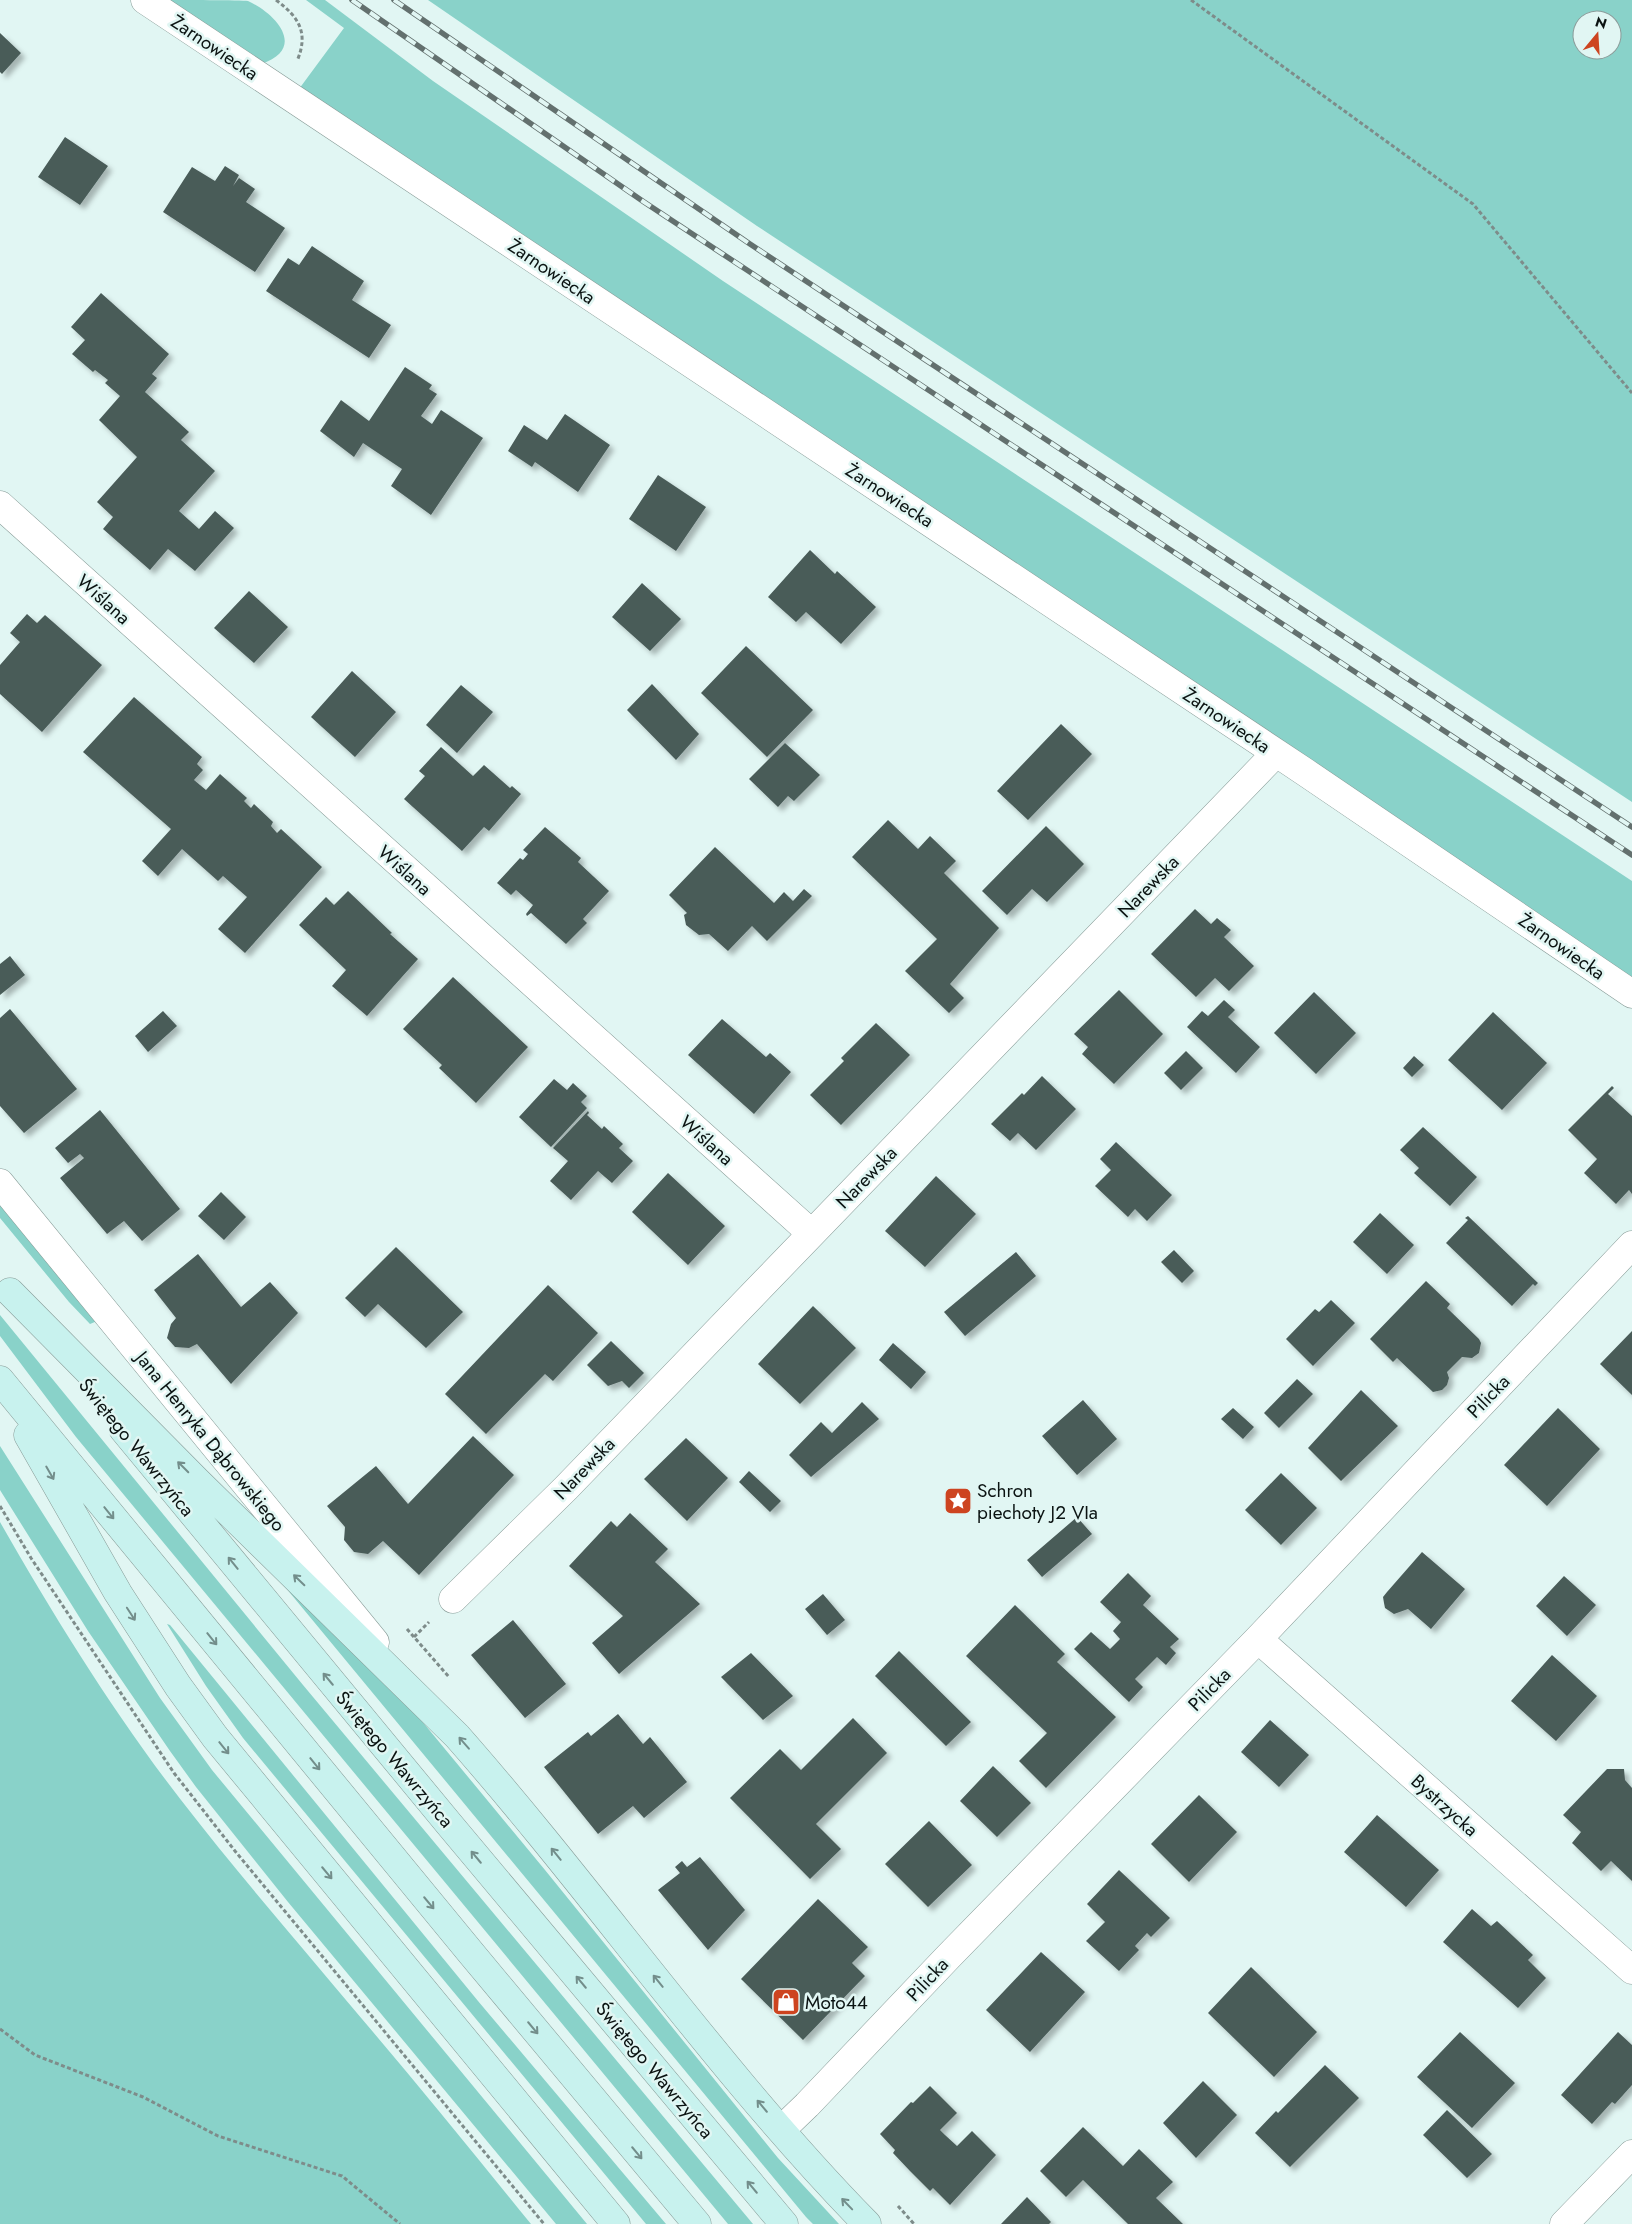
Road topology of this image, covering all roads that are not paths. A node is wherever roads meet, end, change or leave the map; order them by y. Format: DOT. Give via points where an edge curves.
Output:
graph roads {
  1 [pos="145,0"];
  2 [pos="0,505"];
  3 [pos="1276,753"];
  4 [pos="1632,994"];
  5 [pos="0,1183"];
  6 [pos="811,1233"];
  7 [pos="1632,1245"];
  8 [pos="5,1286"];
  9 [pos="0,1380"];
  10 [pos="0,1385"];
  11 [pos="453,1599"];
  12 [pos="1258,1639"];
  13 [pos="422,1699"];
  14 [pos="1632,1970"];
  15 [pos="782,2129"];
  16 [pos="1632,2154"];
  17 [pos="616,2224"];
  18 [pos="697,2224"];
  19 [pos="784,2224"];
  20 [pos="867,2224"];
  21 [pos="1564,2224"];
  1 -- 3 [label="street, Żarnowiecka"];
  2 -- 6 [label="street, Wiślana"];
  3 -- 4 [label="street, Żarnowiecka"];
  3 -- 6 [label="street, Narewska"];
  5 -- 13 [label="street, Jana Henryka Dąbrowskiego"];
  6 -- 11 [label="street, Narewska" via="572,1481"];
  7 -- 12 [label="street, Pilicka"];
  13 -- 8 [label="main road, one-way" via="190,1474"];
  19 -- 8 [label="main road, Świętego Wawrzyńca, one-way"];
  9 -- 18 [label="main road, one-way"];
  10 -- 17 [label="main road, one-way" via="118,1593 178,1686 253,1784"];
  12 -- 14 [label="street, Bystrzycka"];
  12 -- 15 [label="street, Pilicka"];
  15 -- 13 [label="main road, one-way" via="496,1780"];
  20 -- 15 [label="main road, one-way"];
  16 -- 21 [label="street"];
}
